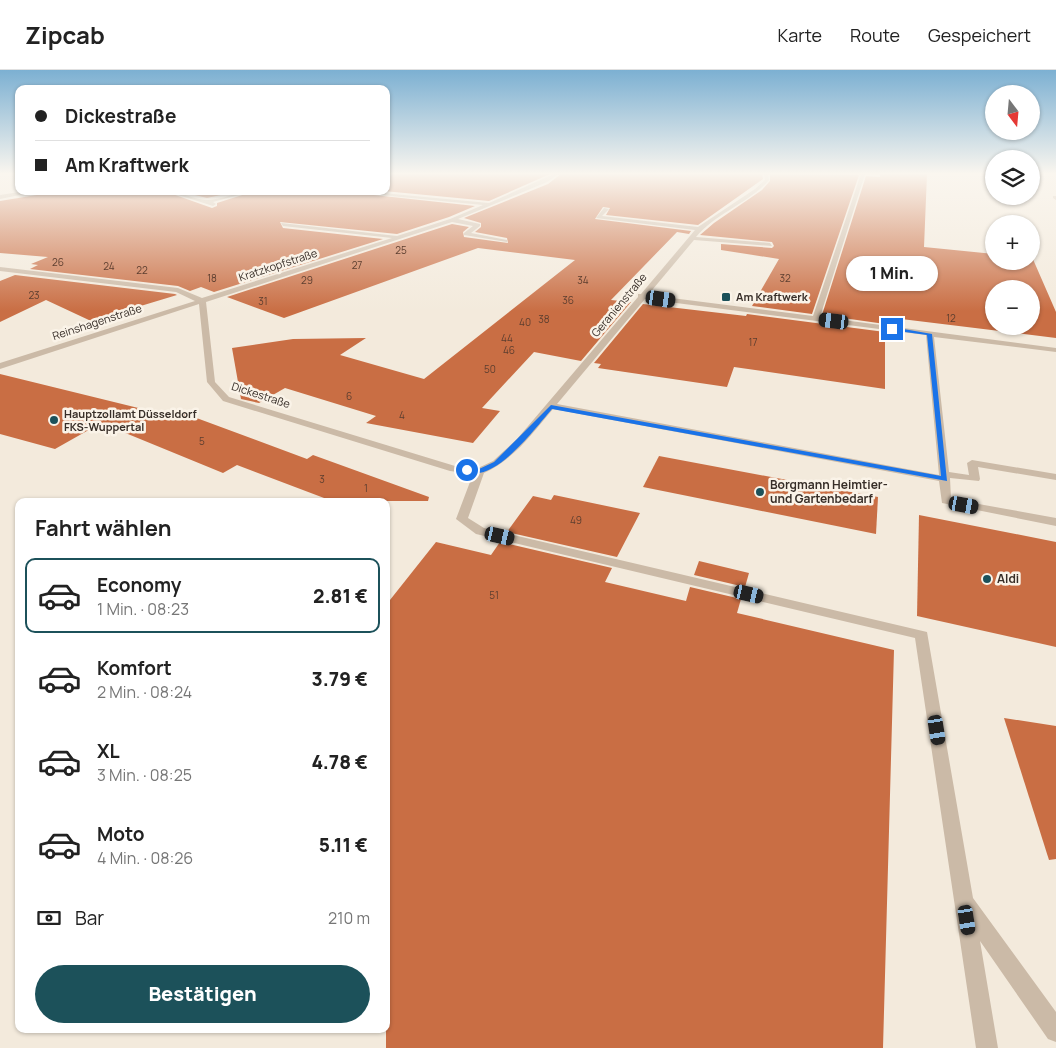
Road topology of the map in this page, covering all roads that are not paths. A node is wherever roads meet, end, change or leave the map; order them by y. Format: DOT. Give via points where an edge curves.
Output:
graph roads {
  1 [pos="452,220"];
  2 [pos="620,220"];
  3 [pos="711,220"];
  4 [pos="848,220"];
  5 [pos="283,224"];
  6 [pos="699,229"];
  7 [pos="399,236"];
  8 [pos="692,238"];
  9 [pos="505,241"];
  10 [pos="770,245"];
  11 [pos="0,269"];
  12 [pos="641,296"];
  13 [pos="202,301"];
  14 [pos="816,319"];
  15 [pos="930,334"];
  16 [pos="1056,350"];
  17 [pos="0,366"];
  18 [pos="551,406"];
  19 [pos="497,463"];
  20 [pos="480,471"];
  21 [pos="944,476"];
  22 [pos="1056,477"];
  23 [pos="1056,522"];
  24 [pos="964,902"];
  25 [pos="1056,1031"];
  26 [pos="987,1048"];
  1 -- 7 [label="street, Kratzkopfstraße"];
  1 -- 9 [label="street" via="478,225 466,234"];
  2 -- 6 [label="street"];
  3 -- 6 [label="street, Geranienstraße"];
  4 -- 14 [label="street"];
  5 -- 7 [label="street"];
  6 -- 8 [label="street, Geranienstraße"];
  7 -- 13 [label="street, Kratzkopfstraße"];
  8 -- 10 [label="street"];
  8 -- 12 [label="street, Geranienstraße"];
  11 -- 13 [label="street" via="178,290"];
  12 -- 14 [label="street"];
  12 -- 18 [label="street, Geranienstraße"];
  13 -- 17 [label="street, Reinshagenstraße"];
  13 -- 20 [label="street, Dickestraße" via="211,382 226,399 454,470"];
  14 -- 15 [label="street"];
  15 -- 16 [label="street"];
  15 -- 21 [label="street"];
  18 -- 19 [label="street, Geranienstraße"];
  18 -- 21 [label="street"];
  19 -- 20 [label="street, Dickestraße"];
  20 -- 24 [label="street" via="462,519 480,531 922,635"];
  21 -- 22 [label="street" via="975,479 972,463"];
  21 -- 23 [label="street" via="946,501"];
  24 -- 25 [label="street"];
  24 -- 26 [label="street"];
}
